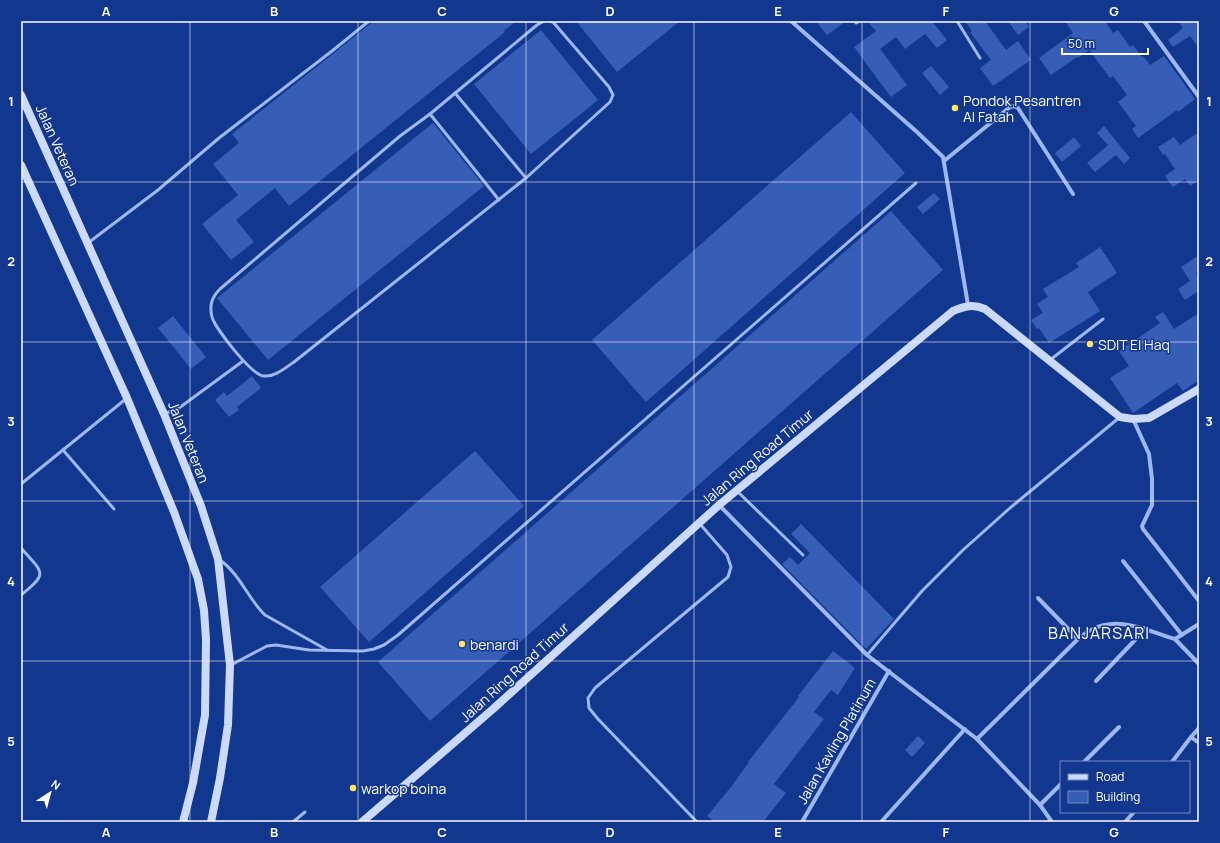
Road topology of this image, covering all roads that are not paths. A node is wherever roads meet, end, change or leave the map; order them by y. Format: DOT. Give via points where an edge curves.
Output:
graph roads {
  1 [pos="369,21"];
  2 [pos="544,21"];
  3 [pos="549,21"];
  4 [pos="791,21"];
  5 [pos="957,21"];
  6 [pos="1144,21"];
  7 [pos="980,58"];
  8 [pos="455,93"];
  9 [pos="21,95"];
  10 [pos="1199,97"];
  11 [pos="430,114"];
  12 [pos="944,161"];
  13 [pos="21,165"];
  14 [pos="526,178"];
  15 [pos="916,182"];
  16 [pos="1074,194"];
  17 [pos="498,200"];
  18 [pos="91,242"];
  19 [pos="968,305"];
  20 [pos="1103,319"];
  21 [pos="1050,360"];
  22 [pos="243,361"];
  23 [pos="1199,389"];
  24 [pos="126,398"];
  25 [pos="164,414"];
  26 [pos="1120,417"];
  27 [pos="1133,420"];
  28 [pos="63,450"];
  29 [pos="21,484"];
  30 [pos="736,491"];
  31 [pos="719,505"];
  32 [pos="114,509"];
  33 [pos="698,523"];
  34 [pos="21,548"];
  35 [pos="803,555"];
  36 [pos="218,559"];
  37 [pos="1123,560"];
  38 [pos="21,596"];
  39 [pos="1038,598"];
  40 [pos="1199,601"];
  41 [pos="1199,624"];
  42 [pos="1144,628"];
  43 [pos="1182,635"];
  44 [pos="1078,638"];
  45 [pos="1175,639"];
  46 [pos="328,651"];
  47 [pos="867,655"];
  48 [pos="1199,664"];
  49 [pos="230,666"];
  50 [pos="889,671"];
  51 [pos="1096,680"];
  52 [pos="1119,727"];
  53 [pos="1199,728"];
  54 [pos="964,729"];
  55 [pos="1191,736"];
  56 [pos="977,739"];
  57 [pos="1199,743"];
  58 [pos="1085,761"];
  59 [pos="1173,761"];
  60 [pos="1060,785"];
  61 [pos="1040,805"];
  62 [pos="304,812"];
  63 [pos="1133,813"];
  64 [pos="183,822"];
  65 [pos="210,822"];
  66 [pos="292,822"];
  67 [pos="363,822"];
  68 [pos="697,822"];
  69 [pos="802,822"];
  70 [pos="881,822"];
  71 [pos="1052,822"];
  72 [pos="1125,822"];
  1 -- 18 [label="lane"];
  2 -- 8 [label="lane"];
  3 -- 14 [label="lane" via="553,22 609,87 612,99"];
  4 -- 12 [label="street" via="918,132"];
  5 -- 7 [label="lane"];
  6 -- 10 [label="street"];
  8 -- 11 [label="lane"];
  8 -- 14 [label="lane"];
  9 -- 18 [label="main road, Jalan Veteran"];
  11 -- 17 [label="lane"];
  11 -- 22 [label="lane" via="400,136 215,295 211,302 215,326"];
  12 -- 16 [label="street" via="1014,106 1018,108"];
  12 -- 19 [label="street"];
  13 -- 24 [label="main road"];
  14 -- 17 [label="lane"];
  15 -- 46 [label="lane" via="398,635 374,649"];
  17 -- 22 [label="lane" via="278,373 260,376"];
  18 -- 25 [label="main road, Jalan Veteran"];
  19 -- 21 [label="main road" via="985,309"];
  19 -- 30 [label="main road, Jalan Ring Road Timur" via="953,311"];
  20 -- 21 [label="lane"];
  21 -- 26 [label="main road"];
  22 -- 25 [label="lane" via="180,408"];
  23 -- 27 [label="main road" via="1149,418"];
  24 -- 28 [label="lane"];
  24 -- 64 [label="main road" via="174,512 198,579 204,610 205,715"];
  25 -- 36 [label="main road, Jalan Veteran" via="201,506"];
  26 -- 27 [label="main road"];
  26 -- 47 [label="lane" via="963,550 922,591"];
  27 -- 40 [label="street" via="1149,454 1152,479 1153,501 1143,529"];
  28 -- 29 [label="lane"];
  28 -- 32 [label="lane"];
  30 -- 31 [label="main road, Jalan Ring Road Timur"];
  30 -- 35 [label="lane"];
  31 -- 33 [label="main road, Jalan Ring Road Timur"];
  31 -- 47 [label="street"];
  33 -- 67 [label="main road, Jalan Ring Road Timur" via="493,709"];
  33 -- 68 [label="lane" via="726,555 732,567 728,577 595,688 588,698 589,708 598,719"];
  34 -- 38 [label="lane" via="40,572 36,584"];
  36 -- 46 [label="lane" via="233,572 258,608 273,620"];
  36 -- 49 [label="main road, Jalan Veteran"];
  37 -- 43 [label="street"];
  39 -- 44 [label="street"];
  41 -- 43 [label="street"];
  42 -- 44 [label="street" via="1124,623 1108,625 1091,629"];
  42 -- 45 [label="street"];
  42 -- 51 [label="street"];
  43 -- 45 [label="street"];
  44 -- 56 [label="street"];
  45 -- 48 [label="street"];
  46 -- 49 [label="lane" via="267,646"];
  47 -- 50 [label="street"];
  49 -- 65 [label="main road, Jalan Veteran" via="228,725"];
  50 -- 54 [label="street"];
  50 -- 69 [label="street, Jalan Kavling Platinum"];
  52 -- 58 [label="street"];
  53 -- 55 [label="street"];
  54 -- 56 [label="street"];
  54 -- 70 [label="street"];
  55 -- 57 [label="street"];
  55 -- 59 [label="street"];
  56 -- 61 [label="street"];
  60 -- 61 [label="street"];
  61 -- 71 [label="street"];
  62 -- 66 [label="lane"];
  63 -- 72 [label="street"];
}
